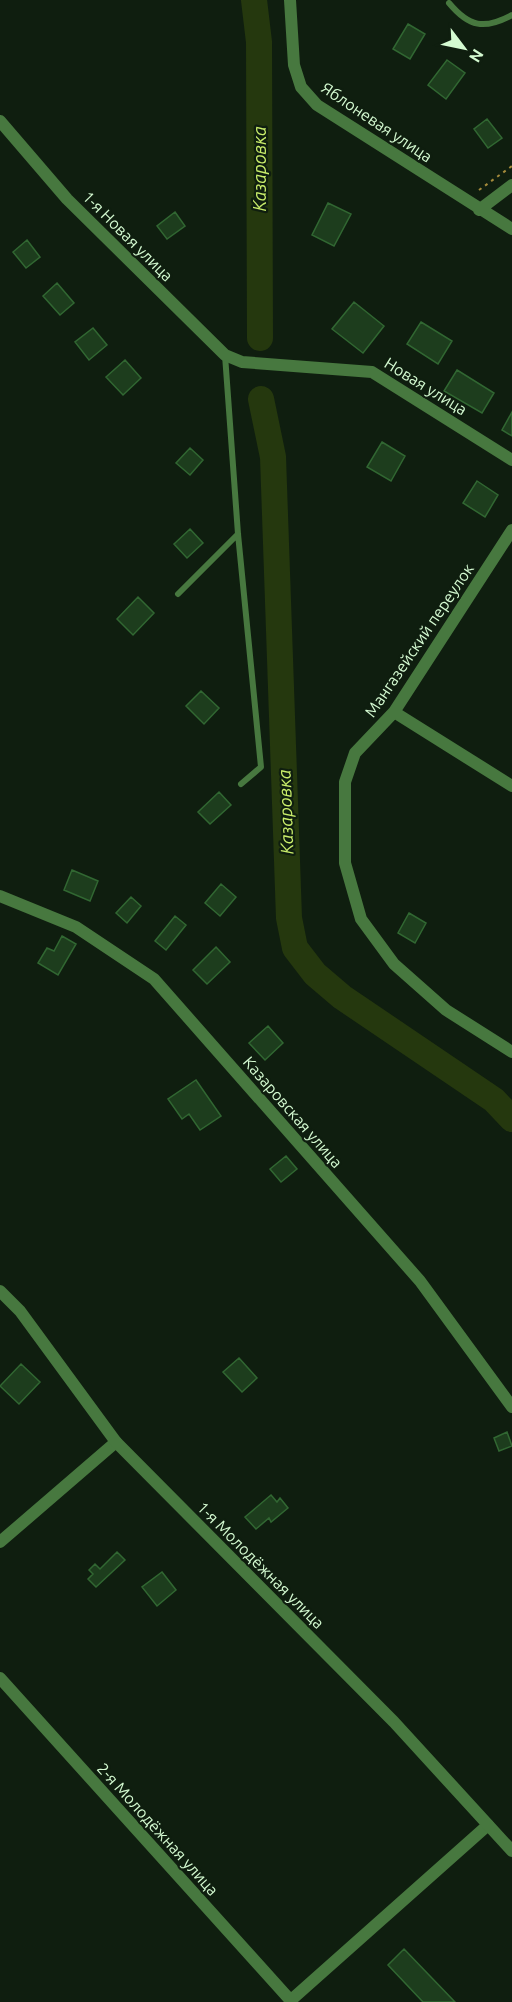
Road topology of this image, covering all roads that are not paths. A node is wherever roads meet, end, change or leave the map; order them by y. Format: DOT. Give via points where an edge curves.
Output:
graph roads {
  1 [pos="290,0"];
  2 [pos="449,3"];
  3 [pos="512,15"];
  4 [pos="0,122"];
  5 [pos="512,185"];
  6 [pos="479,210"];
  7 [pos="512,228"];
  8 [pos="225,355"];
  9 [pos="242,362"];
  10 [pos="512,459"];
  11 [pos="512,530"];
  12 [pos="238,534"];
  13 [pos="178,594"];
  14 [pos="394,712"];
  15 [pos="242,784"];
  16 [pos="512,786"];
  17 [pos="0,896"];
  18 [pos="512,1052"];
  19 [pos="0,1291"];
  20 [pos="512,1407"];
  21 [pos="116,1442"];
  22 [pos="0,1542"];
  23 [pos="0,1678"];
  24 [pos="488,1825"];
  25 [pos="512,1851"];
  26 [pos="291,2001"];
  1 -- 6 [label="street, Яблоневая улица" via="294,65 306,93 317,105"];
  2 -- 3 [label="lane" via="470,23 484,25"];
  4 -- 8 [label="street, 1-я Новая улица" via="67,199"];
  5 -- 6 [label="street"];
  6 -- 7 [label="street, Яблоневая улица"];
  8 -- 9 [label="street, 1-я Новая улица"];
  8 -- 12 [label="lane"];
  9 -- 10 [label="street, Новая улица" via="372,372"];
  11 -- 14 [label="street, Мангазейский переулок"];
  12 -- 13 [label="lane"];
  12 -- 15 [label="lane" via="261,767"];
  14 -- 16 [label="street"];
  14 -- 18 [label="street, Мангазейский переулок" via="355,753 345,782 345,864 361,919 394,964 446,1010"];
  17 -- 20 [label="street, Казаровская улица" via="76,927 154,979 420,1281"];
  19 -- 21 [label="street, 1-я Молодёжная улица" via="20,1311"];
  21 -- 22 [label="street"];
  21 -- 24 [label="street, 1-я Молодёжная улица" via="394,1722"];
  23 -- 26 [label="street, 2-я Молодёжная улица"];
  24 -- 25 [label="street, 1-я Молодёжная улица"];
  24 -- 26 [label="street"];
}
